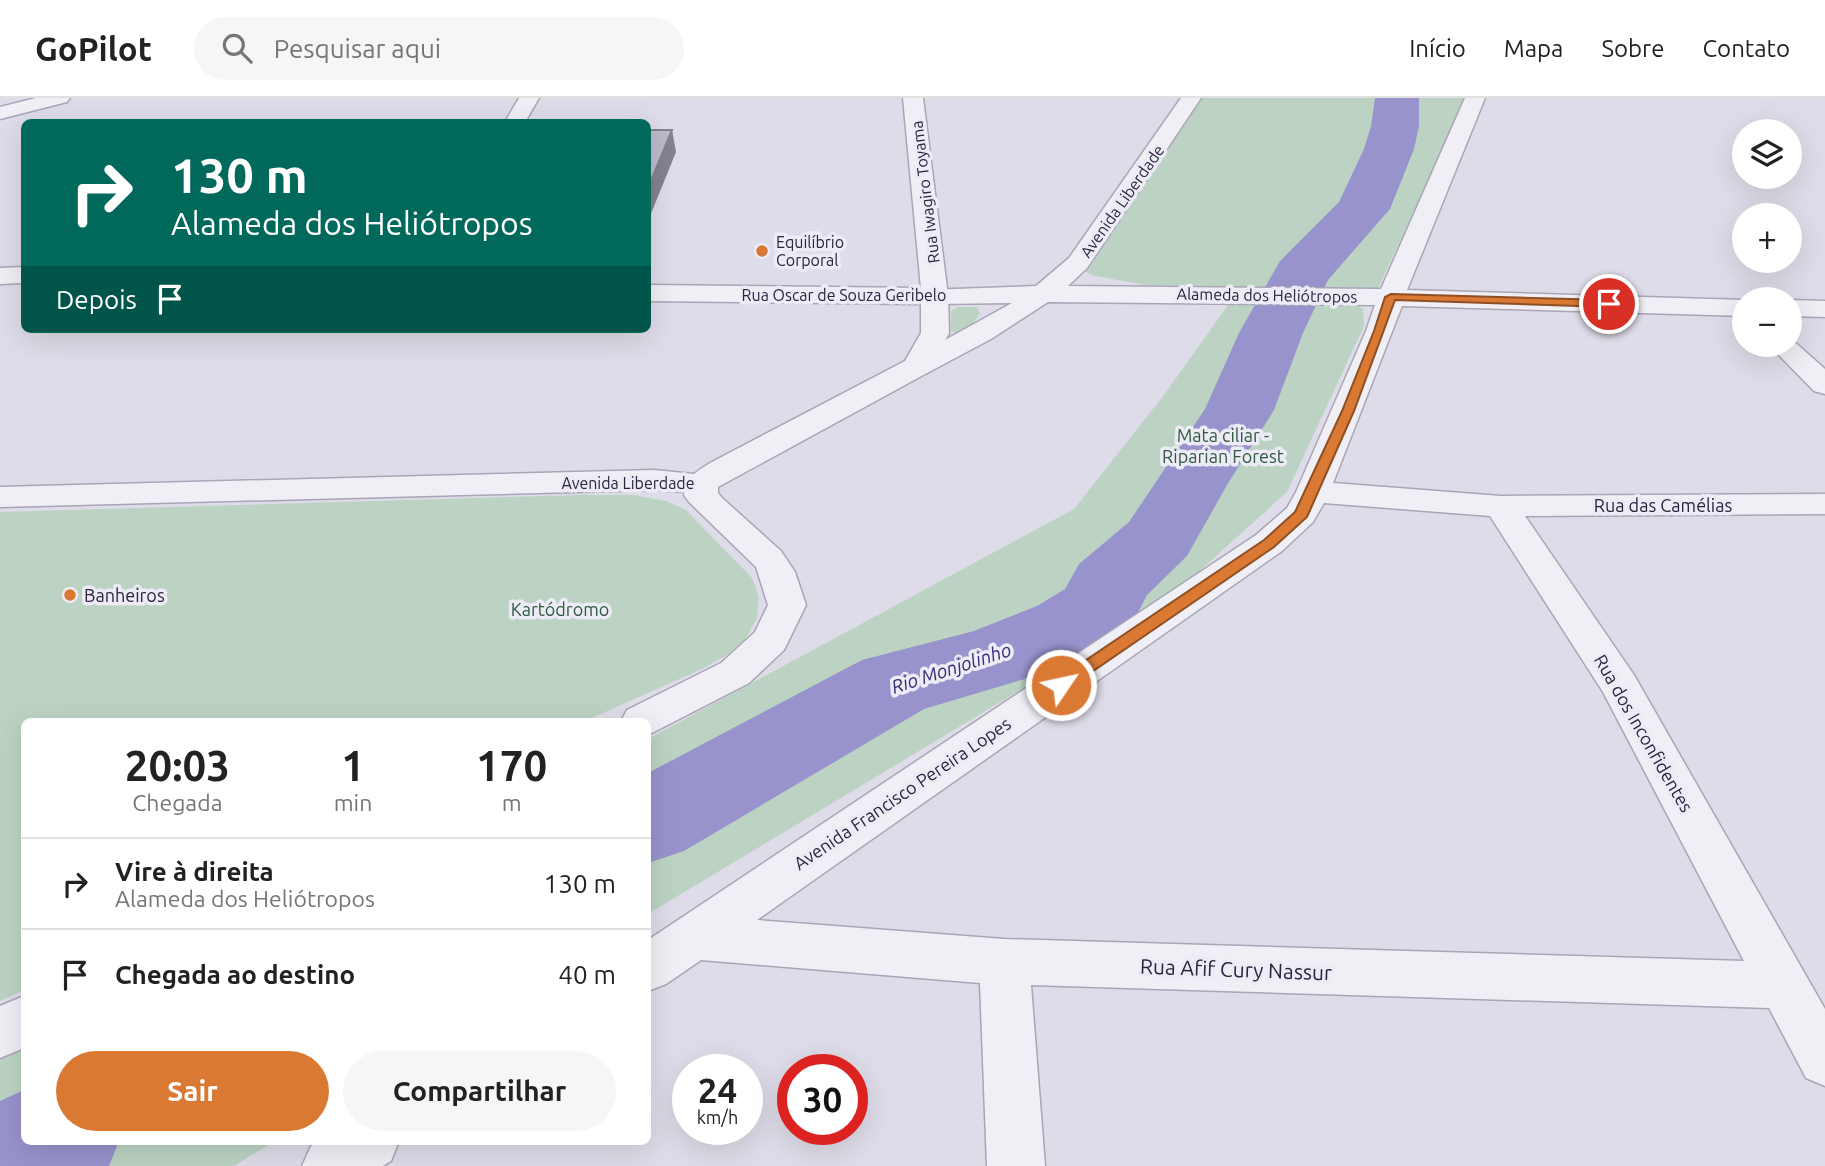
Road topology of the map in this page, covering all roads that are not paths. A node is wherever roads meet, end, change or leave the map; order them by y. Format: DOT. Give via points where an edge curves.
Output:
graph roads {
  1 [pos="60,98"];
  2 [pos="529,98"];
  3 [pos="913,98"];
  4 [pos="1191,98"];
  5 [pos="1475,98"];
  6 [pos="0,113"];
  7 [pos="517,119"];
  8 [pos="21,275"];
  9 [pos="0,276"];
  10 [pos="651,293"];
  11 [pos="1041,293"];
  12 [pos="935,296"];
  13 [pos="1391,297"];
  14 [pos="1732,308"];
  15 [pos="1802,308"];
  16 [pos="1825,309"];
  17 [pos="1796,357"];
  18 [pos="917,366"];
  19 [pos="1825,385"];
  20 [pos="702,483"];
  21 [pos="1313,492"];
  22 [pos="0,498"];
  23 [pos="1825,504"];
  24 [pos="1501,506"];
  25 [pos="648,718"];
  26 [pos="691,937"];
  27 [pos="1004,962"];
  28 [pos="651,966"];
  29 [pos="1782,985"];
  30 [pos="21,1022"];
  31 [pos="0,1033"];
  32 [pos="1825,1060"];
  33 [pos="365,1145"];
  34 [pos="331,1166"];
  35 [pos="1016,1166"];
  1 -- 6 [label="street"];
  2 -- 7 [label="street"];
  3 -- 12 [label="street, Rua Iwagiro Toyama"];
  4 -- 11 [label="street, Avenida Liberdade" via="1078,263 1059,283"];
  5 -- 13 [label="street, Avenida Francisco Pereira Lopes"];
  8 -- 9 [label="street"];
  10 -- 12 [label="street, Rua Oscar de Souza Geribelo"];
  11 -- 12 [label="street, Rua Oscar de Souza Geribelo"];
  11 -- 13 [label="street, Alameda dos Heliótropos"];
  11 -- 18 [label="street, Avenida Liberdade" via="971,340"];
  12 -- 18 [label="street, Rua Iwagiro Toyama" via="935,333"];
  13 -- 14 [label="street, Alameda dos Heliótropos"];
  13 -- 21 [label="street, Avenida Francisco Pereira Lopes"];
  15 -- 16 [label="street"];
  17 -- 19 [label="street"];
  18 -- 20 [label="street, Avenida Liberdade"];
  20 -- 22 [label="street, Avenida Liberdade" via="654,480"];
  20 -- 25 [label="street" via="701,495 715,514 775,568 787,605 770,640 735,673"];
  21 -- 24 [label="street"];
  21 -- 26 [label="street, Avenida Francisco Pereira Lopes" via="1301,514 1269,543"];
  23 -- 24 [label="street, Rua das Camélias"];
  24 -- 29 [label="street, Rua dos Inconfidentes" via="1620,685"];
  26 -- 27 [label="street, Rua Afif Cury Nassur"];
  26 -- 28 [label="street, Avenida Francisco Pereira Lopes"];
  27 -- 29 [label="street, Rua Afif Cury Nassur"];
  27 -- 35 [label="street"];
  29 -- 32 [label="street, Rua dos Inconfidentes"];
  30 -- 31 [label="street"];
  33 -- 34 [label="street"];
}
